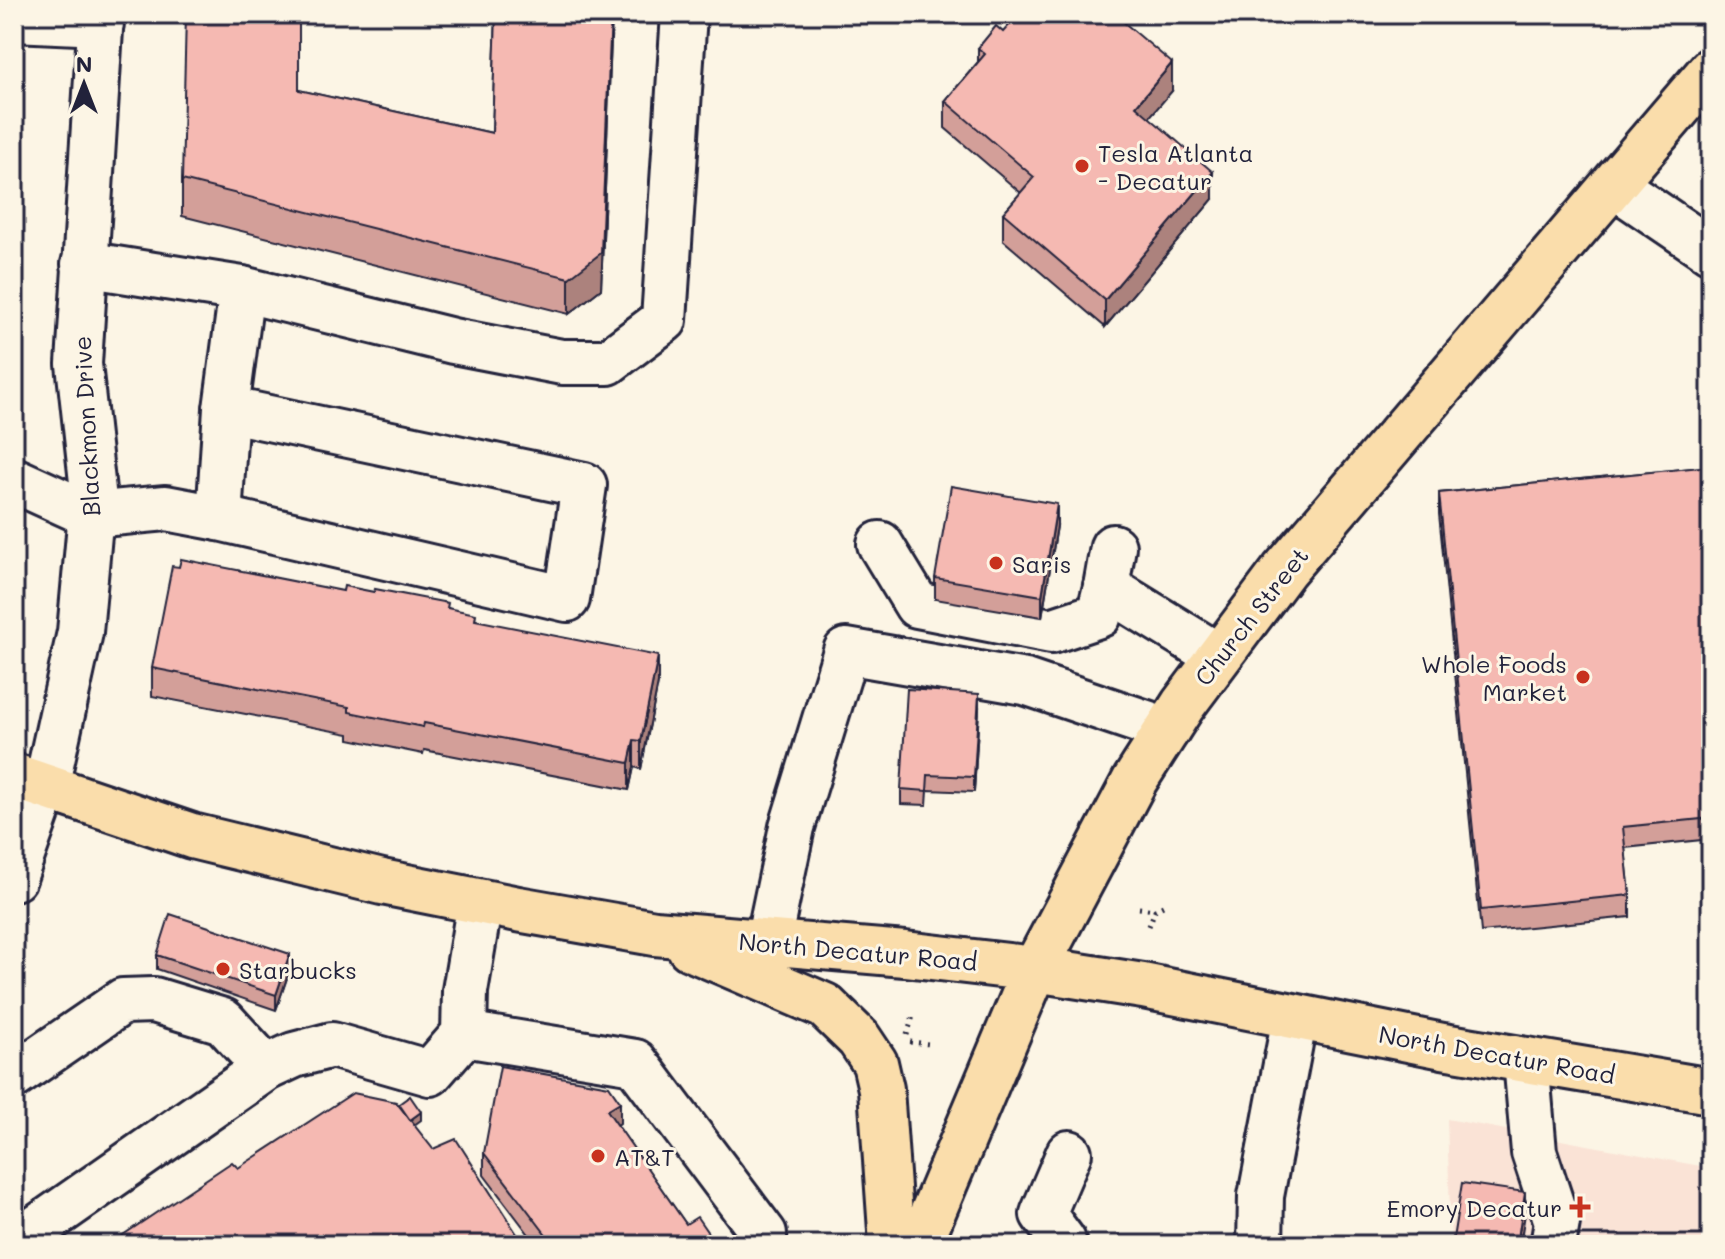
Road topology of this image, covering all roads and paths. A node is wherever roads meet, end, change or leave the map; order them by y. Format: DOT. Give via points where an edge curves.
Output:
graph roads {
  1 [pos="684,14"];
  2 [pos="14,19"];
  3 [pos="101,19"];
  4 [pos="1711,70"];
  5 [pos="1614,185"];
  6 [pos="1711,251"];
  7 [pos="84,264"];
  8 [pos="242,289"];
  9 [pos="226,409"];
  10 [pos="14,483"];
  11 [pos="91,515"];
  12 [pos="219,518"];
  13 [pos="880,544"];
  14 [pos="1218,656"];
  15 [pos="1167,730"];
  16 [pos="30,782"];
  17 [pos="14,878"];
  18 [pos="480,902"];
  19 [pos="1163,906"];
  20 [pos="1139,908"];
  21 [pos="1155,910"];
  22 [pos="1149,926"];
  23 [pos="655,933"];
  24 [pos="768,942"];
  25 [pos="1035,969"];
  26 [pos="1295,1017"];
  27 [pos="464,1034"];
  28 [pos="905,1041"];
  29 [pos="929,1044"];
  30 [pos="1526,1060"];
  31 [pos="266,1068"];
  32 [pos="14,1076"];
  33 [pos="1711,1091"];
  34 [pos="1069,1153"];
  35 [pos="1063,1241"];
  36 [pos="14,1244"];
  37 [pos="764,1245"];
  38 [pos="892,1245"];
  39 [pos="919,1245"];
  40 [pos="1260,1245"];
  41 [pos="1553,1245"];
  1 -- 8 [label="street" via="664,320 608,362 562,362 453,341"];
  2 -- 3 [label="street"];
  3 -- 7 [label="street, Blackmon Drive"];
  4 -- 5 [label="main road, Church Street"];
  5 -- 6 [label="street"];
  5 -- 14 [label="main road, Church Street" via="1284,570"];
  7 -- 8 [label="street"];
  7 -- 11 [label="street, Blackmon Drive" via="79,364"];
  8 -- 9 [label="street"];
  9 -- 12 [label="street"];
  9 -- 12 [label="street" via="584,485 567,599"];
  10 -- 11 [label="street"];
  11 -- 12 [label="street" via="166,508"];
  11 -- 16 [label="street, Blackmon Drive" via="80,632"];
  13 -- 14 [label="street" via="917,605 1051,631 1099,615 1110,567"];
  14 -- 15 [label="main road, Church Street"];
  15 -- 24 [label="street" via="1025,682 846,651 792,827"];
  15 -- 25 [label="main road, Church Street"];
  16 -- 17 [label="street, Blackmon Drive"];
  16 -- 18 [label="main road, North Decatur Road" via="192,836"];
  18 -- 23 [label="main road, North Decatur Road"];
  18 -- 27 [label="street" via="465,991"];
  19 -- 21 [label="path"];
  20 -- 21 [label="path"];
  21 -- 22 [label="path"];
  23 -- 24 [label="main road, North Decatur Road"];
  23 -- 38 [label="main road" via="825,1006 859,1039 875,1063 881,1089"];
  24 -- 25 [label="main road, North Decatur Road"];
  25 -- 26 [label="main road, North Decatur Road"];
  25 -- 39 [label="main road, Church Street"];
  26 -- 30 [label="main road, North Decatur Road"];
  26 -- 40 [label="street" via="1261,1196"];
  27 -- 31 [label="street" via="430,1073 332,1045"];
  27 -- 37 [label="street" via="635,1062 764,1234"];
  28 -- 29 [label="path"];
  30 -- 33 [label="main road, North Decatur Road"];
  30 -- 41 [label="street" via="1534,1152 1557,1222"];
  31 -- 32 [label="street" via="223,1021 154,1000 123,1001"];
  31 -- 36 [label="street"];
  34 -- 35 [label="street" via="1043,1214"];
}
